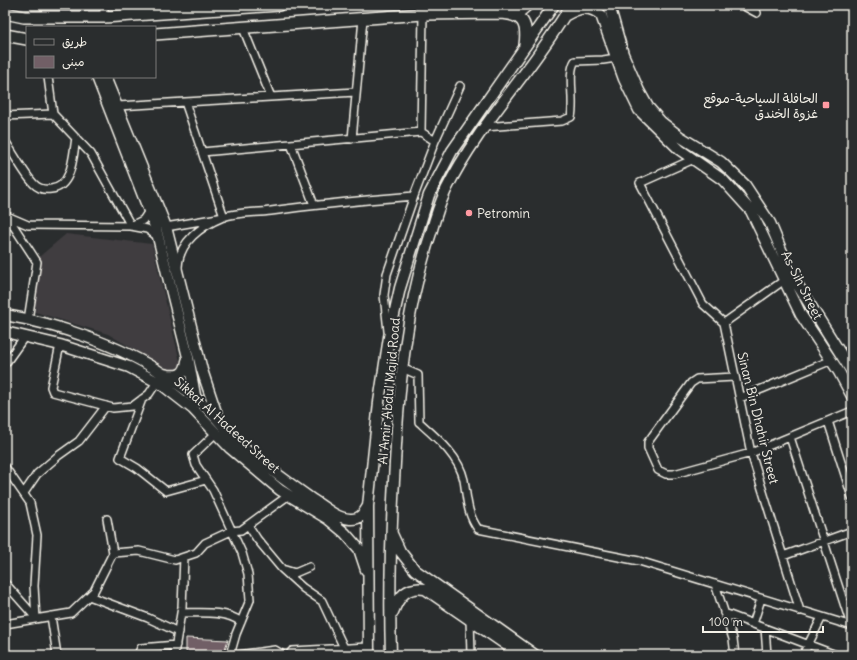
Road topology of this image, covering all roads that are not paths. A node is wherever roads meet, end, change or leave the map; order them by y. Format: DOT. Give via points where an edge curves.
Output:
graph roads {
  1 [pos="104,5"];
  2 [pos="279,5"];
  3 [pos="528,5"];
  4 [pos="554,5"];
  5 [pos="571,5"];
  6 [pos="609,5"];
  7 [pos="742,5"];
  8 [pos="590,7"];
  9 [pos="5,13"];
  10 [pos="757,13"];
  11 [pos="423,14"];
  12 [pos="513,14"];
  13 [pos="565,16"];
  14 [pos="104,17"];
  15 [pos="363,19"];
  16 [pos="242,28"];
  17 [pos="156,34"];
  18 [pos="5,35"];
  19 [pos="26,39"];
  20 [pos="525,45"];
  21 [pos="616,58"];
  22 [pos="48,78"];
  23 [pos="97,78"];
  24 [pos="105,78"];
  25 [pos="460,86"];
  26 [pos="356,92"];
  27 [pos="271,97"];
  28 [pos="185,102"];
  29 [pos="118,106"];
  30 [pos="53,114"];
  31 [pos="5,116"];
  32 [pos="484,127"];
  33 [pos="421,132"];
  34 [pos="76,138"];
  35 [pos="352,139"];
  36 [pos="5,141"];
  37 [pos="435,141"];
  38 [pos="291,144"];
  39 [pos="202,152"];
  40 [pos="694,159"];
  41 [pos="414,196"];
  42 [pos="314,205"];
  43 [pos="149,211"];
  44 [pos="6,216"];
  45 [pos="224,217"];
  46 [pos="131,226"];
  47 [pos="166,227"];
  48 [pos="158,238"];
  49 [pos="178,275"];
  50 [pos="783,281"];
  51 [pos="5,315"];
  52 [pos="28,320"];
  53 [pos="724,323"];
  54 [pos="5,332"];
  55 [pos="25,336"];
  56 [pos="390,337"];
  57 [pos="60,345"];
  58 [pos="188,357"];
  59 [pos="832,360"];
  60 [pos="5,364"];
  61 [pos="402,368"];
  62 [pos="851,369"];
  63 [pos="160,377"];
  64 [pos="735,377"];
  65 [pos="852,396"];
  66 [pos="197,398"];
  67 [pos="740,398"];
  68 [pos="142,399"];
  69 [pos="106,406"];
  70 [pos="193,408"];
  71 [pos="852,411"];
  72 [pos="219,421"];
  73 [pos="828,421"];
  74 [pos="216,433"];
  75 [pos="790,437"];
  76 [pos="751,453"];
  77 [pos="6,470"];
  78 [pos="206,480"];
  79 [pos="24,493"];
  80 [pos="289,495"];
  81 [pos="852,497"];
  82 [pos="368,506"];
  83 [pos="107,519"];
  84 [pos="248,525"];
  85 [pos="231,530"];
  86 [pos="391,531"];
  87 [pos="852,531"];
  88 [pos="824,541"];
  89 [pos="113,553"];
  90 [pos="783,556"];
  91 [pos="184,557"];
  92 [pos="309,567"];
  93 [pos="282,570"];
  94 [pos="5,583"];
  95 [pos="369,583"];
  96 [pos="715,584"];
  97 [pos="89,596"];
  98 [pos="761,598"];
  99 [pos="800,611"];
  100 [pos="181,613"];
  101 [pos="724,613"];
  102 [pos="52,616"];
  103 [pos="822,617"];
  104 [pos="36,619"];
  105 [pos="470,619"];
  106 [pos="241,622"];
  107 [pos="390,622"];
  108 [pos="5,624"];
  109 [pos="753,624"];
  110 [pos="852,625"];
  111 [pos="765,628"];
  112 [pos="178,632"];
  113 [pos="808,643"];
  114 [pos="176,645"];
  115 [pos="344,648"];
  116 [pos="369,651"];
  117 [pos="57,655"];
  118 [pos="138,655"];
  119 [pos="174,655"];
  120 [pos="230,655"];
  121 [pos="238,655"];
  122 [pos="283,655"];
  123 [pos="289,655"];
  124 [pos="391,655"];
  125 [pos="471,655"];
  126 [pos="521,655"];
  127 [pos="534,655"];
  128 [pos="735,655"];
  129 [pos="767,655"];
  130 [pos="803,655"];
  131 [pos="836,655"];
  1 -- 14 [label="street"];
  2 -- 14 [label="main road"];
  3 -- 12 [label="main road"];
  4 -- 20 [label="main road, Al Amir Abdul Majid Road"];
  5 -- 13 [label="main road, Al Amir Abdul Majid Road"];
  6 -- 62 [label="main road, As-Sih Street" via="623,54 648,107 673,132 736,174 750,191 770,223 792,276"];
  7 -- 10 [label="street"];
  8 -- 13 [label="main road" via="577,9"];
  8 -- 21 [label="main road, As-Sih Street" via="603,18"];
  9 -- 14 [label="main road" via="24,17"];
  11 -- 12 [label="main road"];
  11 -- 15 [label="main road"];
  11 -- 33 [label="street"];
  12 -- 20 [label="main road" via="524,24"];
  13 -- 32 [label="main road, Al Amir Abdul Majid Road"];
  15 -- 16 [label="main road"];
  15 -- 26 [label="street"];
  16 -- 17 [label="main road"];
  16 -- 27 [label="street"];
  18 -- 19 [label="main road"];
  20 -- 56 [label="main road, Al Amir Abdul Majid Road" via="452,151 429,195 402,281"];
  21 -- 32 [label="street" via="575,61 571,67 571,117 562,121"];
  21 -- 40 [label="main road, As-Sih Street" via="630,95 639,110 669,140"];
  22 -- 30 [label="street"];
  23 -- 43 [label="main road"];
  24 -- 29 [label="main road"];
  25 -- 37 [label="street"];
  26 -- 27 [label="street"];
  26 -- 35 [label="street"];
  27 -- 28 [label="street"];
  28 -- 29 [label="street"];
  28 -- 39 [label="street"];
  29 -- 47 [label="main road"];
  30 -- 31 [label="street"];
  30 -- 34 [label="street"];
  32 -- 61 [label="main road, Al Amir Abdul Majid Road" via="446,191 434,222 410,307"];
  33 -- 35 [label="street"];
  33 -- 37 [label="street"];
  34 -- 36 [label="street" via="70,171 65,182 56,189 44,190 35,184"];
  34 -- 46 [label="street" via="91,154"];
  35 -- 38 [label="street"];
  37 -- 41 [label="street"];
  38 -- 39 [label="street"];
  38 -- 42 [label="street"];
  39 -- 45 [label="street"];
  40 -- 50 [label="main road, As-Sih Street" via="723,180 750,210"];
  40 -- 53 [label="street" via="640,183 704,304"];
  41 -- 42 [label="street"];
  41 -- 56 [label="street" via="387,274 384,295"];
  42 -- 45 [label="street"];
  43 -- 46 [label="street" via="143,220"];
  43 -- 48 [label="main road"];
  44 -- 46 [label="street" via="28,225"];
  44 -- 52 [label="street" via="37,262"];
  45 -- 47 [label="street"];
  45 -- 49 [label="street" via="196,233 185,244 179,258"];
  46 -- 48 [label="street" via="148,229"];
  47 -- 49 [label="main road"];
  48 -- 58 [label="main road"];
  49 -- 72 [label="main road" via="210,399"];
  50 -- 53 [label="street"];
  50 -- 59 [label="main road, As-Sih Street" via="801,315"];
  51 -- 52 [label="main road, Sikkat Al Hadeed Street"];
  52 -- 63 [label="main road, Sikkat Al Hadeed Street" via="97,341 135,357"];
  53 -- 64 [label="street, Sinan Bin Dhahir Street"];
  54 -- 55 [label="main road, Sikkat Al Hadeed Street"];
  55 -- 57 [label="main road, Sikkat Al Hadeed Street"];
  55 -- 60 [label="street"];
  56 -- 82 [label="main road, Al Amir Abdul Majid Road" via="379,402"];
  57 -- 63 [label="main road, Sikkat Al Hadeed Street"];
  57 -- 69 [label="street" via="51,387 53,392"];
  58 -- 63 [label="main road" via="183,374"];
  58 -- 66 [label="main road"];
  59 -- 65 [label="main road, As-Sih Street"];
  59 -- 67 [label="street"];
  61 -- 86 [label="main road, Al Amir Abdul Majid Road"];
  61 -- 96 [label="street" via="418,375 419,422 447,448 457,464 472,520 478,529 639,561"];
  63 -- 66 [label="main road, Sikkat Al Hadeed Street"];
  63 -- 68 [label="street" via="149,394"];
  63 -- 70 [label="main road, Sikkat Al Hadeed Street"];
  64 -- 67 [label="street, Sinan Bin Dhahir Street"];
  64 -- 76 [label="street" via="697,379 691,382 648,442 648,448 658,470 666,474"];
  66 -- 70 [label="main road"];
  66 -- 72 [label="main road, Sikkat Al Hadeed Street"];
  67 -- 76 [label="street, Sinan Bin Dhahir Street"];
  68 -- 69 [label="street" via="133,406"];
  68 -- 78 [label="street" via="120,458 166,491"];
  69 -- 79 [label="street" via="79,441 37,474"];
  70 -- 74 [label="main road, Sikkat Al Hadeed Street"];
  71 -- 73 [label="street"];
  72 -- 82 [label="main road, Sikkat Al Hadeed Street" via="245,448 333,513 350,519 359,518"];
  73 -- 75 [label="street"];
  73 -- 81 [label="street"];
  74 -- 78 [label="street" via="193,455"];
  74 -- 80 [label="main road, Sikkat Al Hadeed Street" via="230,448"];
  75 -- 76 [label="street"];
  75 -- 88 [label="street"];
  76 -- 90 [label="street, Sinan Bin Dhahir Street"];
  77 -- 79 [label="street"];
  78 -- 85 [label="street"];
  79 -- 104 [label="street" via="30,502 37,535 34,586"];
  80 -- 84 [label="street"];
  80 -- 95 [label="main road, Sikkat Al Hadeed Street" via="328,519 345,533 359,549"];
  82 -- 95 [label="main road, Al Amir Abdul Majid Road"];
  83 -- 89 [label="street"];
  84 -- 85 [label="street" via="241,530"];
  84 -- 93 [label="street"];
  85 -- 91 [label="street" via="204,543 196,552"];
  85 -- 106 [label="street" via="248,574 250,600"];
  86 -- 107 [label="main road, Al Amir Abdul Majid Road"];
  86 -- 127 [label="main road" via="400,552 415,570"];
  87 -- 88 [label="street"];
  88 -- 90 [label="street"];
  88 -- 110 [label="street"];
  89 -- 91 [label="street" via="139,551 175,560"];
  89 -- 97 [label="street"];
  90 -- 99 [label="street, Sinan Bin Dhahir Street"];
  91 -- 100 [label="street"];
  92 -- 93 [label="street" via="295,574"];
  93 -- 115 [label="street" via="322,601"];
  94 -- 104 [label="street"];
  95 -- 116 [label="main road, Al Amir Abdul Majid Road"];
  96 -- 98 [label="street"];
  96 -- 101 [label="street"];
  97 -- 102 [label="street" via="71,613"];
  97 -- 112 [label="street"];
  98 -- 99 [label="street"];
  98 -- 109 [label="street"];
  99 -- 103 [label="street"];
  100 -- 106 [label="street" via="220,614"];
  100 -- 112 [label="street"];
  101 -- 109 [label="street"];
  101 -- 128 [label="street" via="733,639"];
  102 -- 104 [label="street"];
  102 -- 117 [label="street"];
  103 -- 110 [label="street"];
  103 -- 113 [label="street"];
  104 -- 108 [label="street"];
  105 -- 107 [label="main road" via="425,589 416,587 397,600"];
  105 -- 125 [label="street"];
  105 -- 126 [label="main road"];
  106 -- 120 [label="street"];
  107 -- 124 [label="main road, Al Amir Abdul Majid Road"];
  109 -- 111 [label="street"];
  111 -- 113 [label="street"];
  111 -- 129 [label="street"];
  112 -- 114 [label="street"];
  113 -- 130 [label="street"];
  113 -- 131 [label="street"];
  114 -- 118 [label="street" via="141,648"];
  114 -- 119 [label="street"];
  115 -- 116 [label="street"];
  115 -- 123 [label="street" via="292,651"];
  121 -- 122 [label="street" via="275,650"];
}
